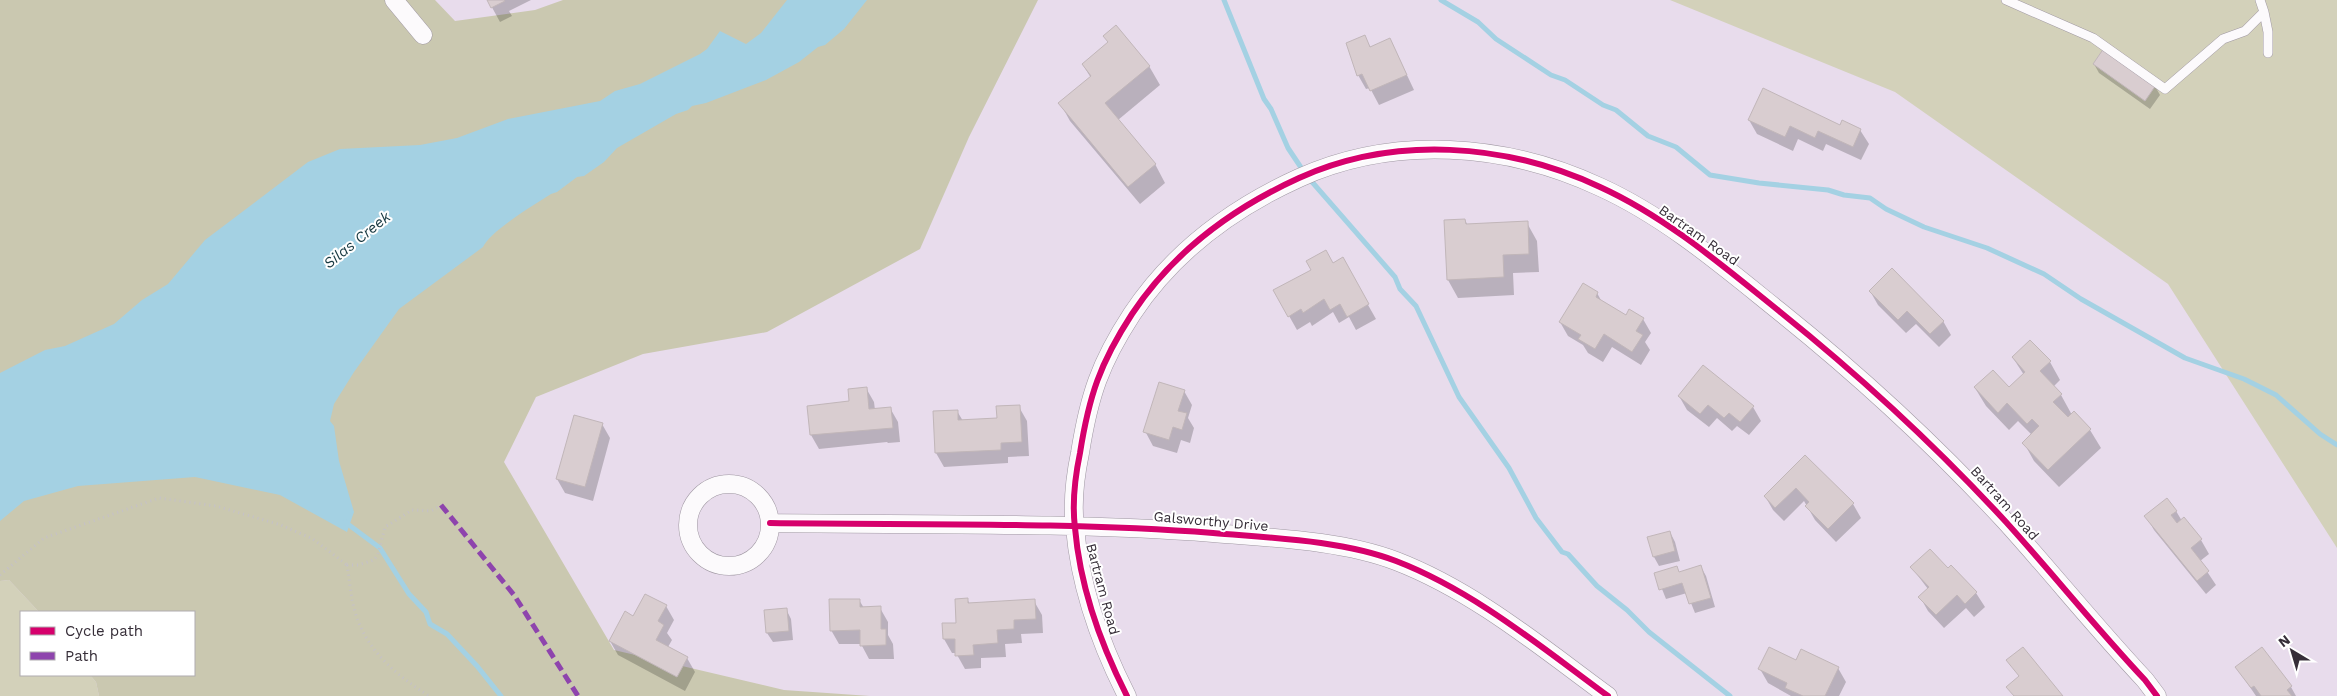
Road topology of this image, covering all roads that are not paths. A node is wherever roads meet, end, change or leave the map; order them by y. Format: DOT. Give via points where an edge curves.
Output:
graph roads {
  1 [pos="394,0"];
  2 [pos="2006,0"];
  3 [pos="2260,0"];
  4 [pos="2264,12"];
  5 [pos="423,35"];
  6 [pos="2268,53"];
  7 [pos="770,523"];
  8 [pos="1074,526"];
  9 [pos="1127,696"];
  10 [pos="1608,696"];
  11 [pos="2157,696"];
  1 -- 5 [label="street"];
  2 -- 4 [label="lane" via="2093,38 2165,89 2223,39 2245,31"];
  3 -- 4 [label="lane"];
  4 -- 6 [label="lane"];
  7 -- 7 [label="street" via="760,497 744,487 725,484 700,496 692,507 688,531 699,554 721,566 733,566 751,560 764,547"];
  7 -- 8 [label="street, Galsworthy Drive"];
  8 -- 9 [label="street, Bartram Road" via="1091,606"];
  8 -- 10 [label="street, Galsworthy Drive" via="1257,536 1319,544 1393,560 1422,572 1502,619"];
  8 -- 11 [label="street, Bartram Road" via="1077,466 1090,397 1102,367 1138,305 1182,254 1211,229 1275,189 1344,160 1416,150 1475,151 1551,168 1600,187 1673,230 1826,348 1945,457 2008,524"];
}
